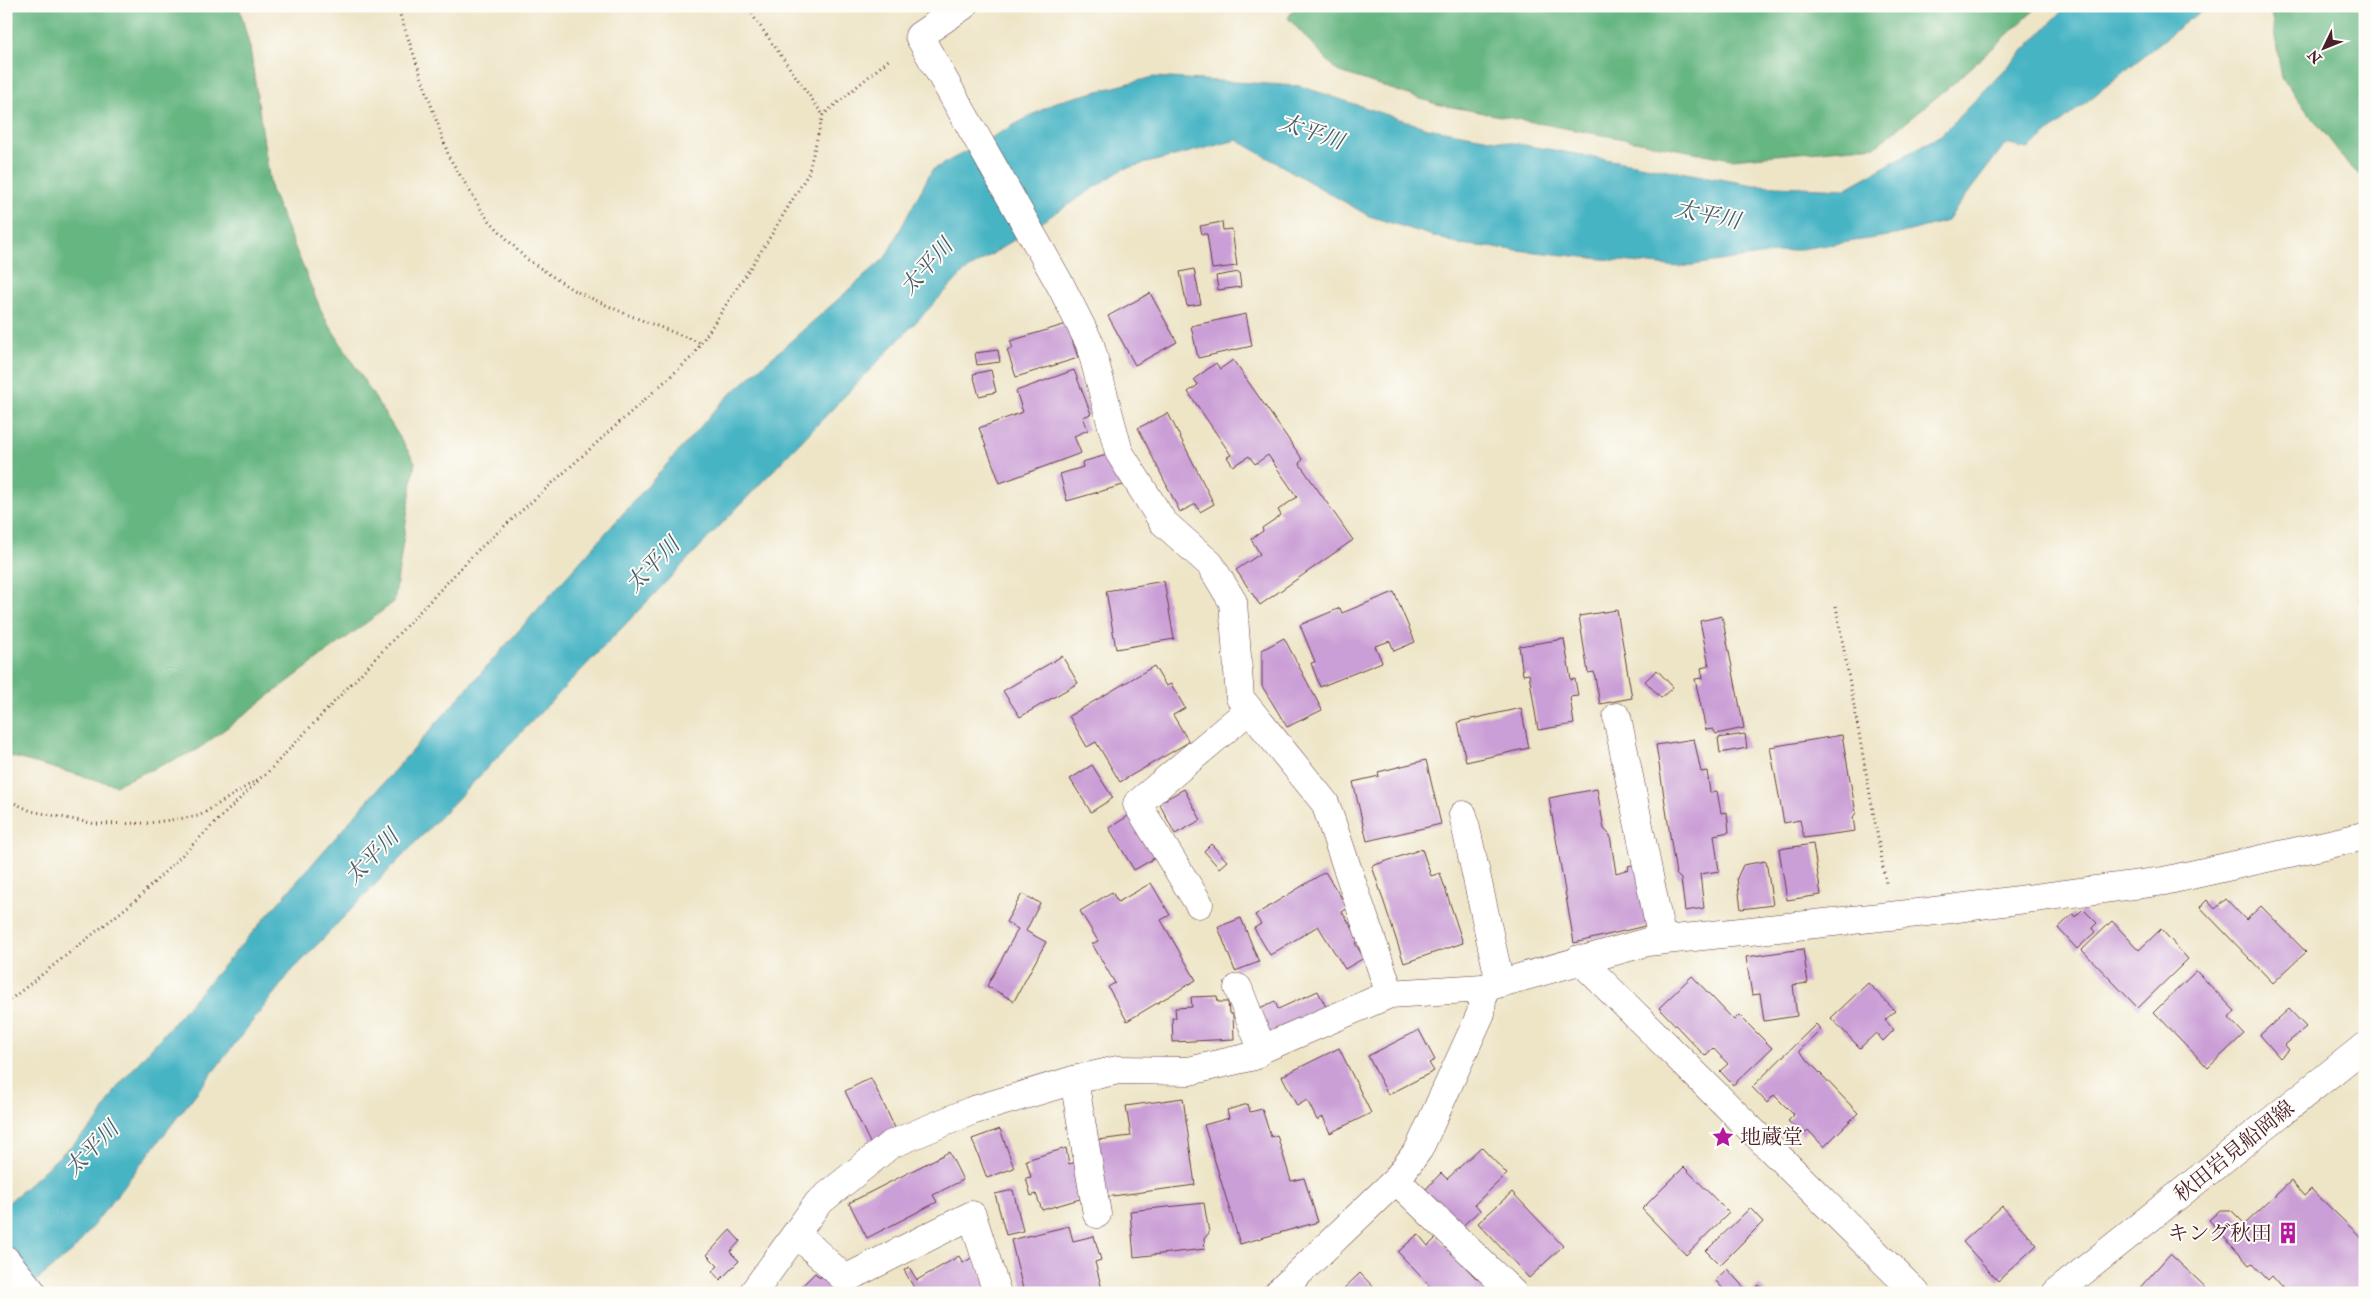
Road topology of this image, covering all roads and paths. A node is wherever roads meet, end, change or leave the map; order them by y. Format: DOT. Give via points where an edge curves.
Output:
graph roads {
  1 [pos="397,6"];
  2 [pos="746,6"];
  3 [pos="963,6"];
  4 [pos="918,36"];
  5 [pos="823,115"];
  6 [pos="701,343"];
  7 [pos="1836,606"];
  8 [pos="1248,710"];
  9 [pos="1617,717"];
  10 [pos="265,774"];
  11 [pos="6,799"];
  12 [pos="1463,815"];
  13 [pos="2365,836"];
  14 [pos="1199,904"];
  15 [pos="1892,916"];
  16 [pos="1662,940"];
  17 [pos="1579,959"];
  18 [pos="1492,985"];
  19 [pos="1238,988"];
  20 [pos="1390,994"];
  21 [pos="6,1003"];
  22 [pos="2365,1046"];
  23 [pos="1262,1049"];
  24 [pos="1074,1080"];
  25 [pos="1396,1180"];
  26 [pos="1097,1214"];
  27 [pos="797,1234"];
  28 [pos="6,1260"];
  29 [pos="33,1293"];
  30 [pos="753,1293"];
  31 [pos="997,1293"];
  32 [pos="1278,1293"];
  33 [pos="1513,1293"];
  34 [pos="1916,1293"];
  35 [pos="2056,1293"];
  1 -- 6 [label="path" via="449,157 486,216 526,258 573,290"];
  2 -- 5 [label="path"];
  3 -- 4 [label="street"];
  4 -- 5 [label="path"];
  4 -- 8 [label="street" via="1061,286 1090,344 1119,452 1163,522 1210,564 1232,602 1240,698"];
  5 -- 6 [label="path" via="808,174"];
  6 -- 10 [label="path" via="692,357 477,551"];
  7 -- 15 [label="path"];
  8 -- 14 [label="street" via="1138,804"];
  8 -- 20 [label="street" via="1325,803"];
  9 -- 16 [label="street"];
  10 -- 11 [label="path" via="199,816 149,823 96,824 31,811"];
  10 -- 21 [label="path" via="136,900"];
  12 -- 18 [label="street"];
  13 -- 15 [label="street" via="2164,881"];
  15 -- 16 [label="street"];
  16 -- 17 [label="street"];
  17 -- 18 [label="street"];
  17 -- 34 [label="street"];
  18 -- 20 [label="street"];
  18 -- 25 [label="street" via="1419,1148"];
  19 -- 23 [label="street"];
  20 -- 23 [label="street"];
  22 -- 35 [label="street, 秋田岩見船岡線"];
  23 -- 24 [label="street" via="1254,1056 1189,1071 1118,1070"];
  24 -- 26 [label="street"];
  24 -- 27 [label="street" via="970,1111 890,1145 818,1203"];
  25 -- 32 [label="street"];
  25 -- 33 [label="street"];
  27 -- 30 [label="street"];
  27 -- 31 [label="street" via="845,1279 972,1216"];
  28 -- 29 [label="street"];
}
